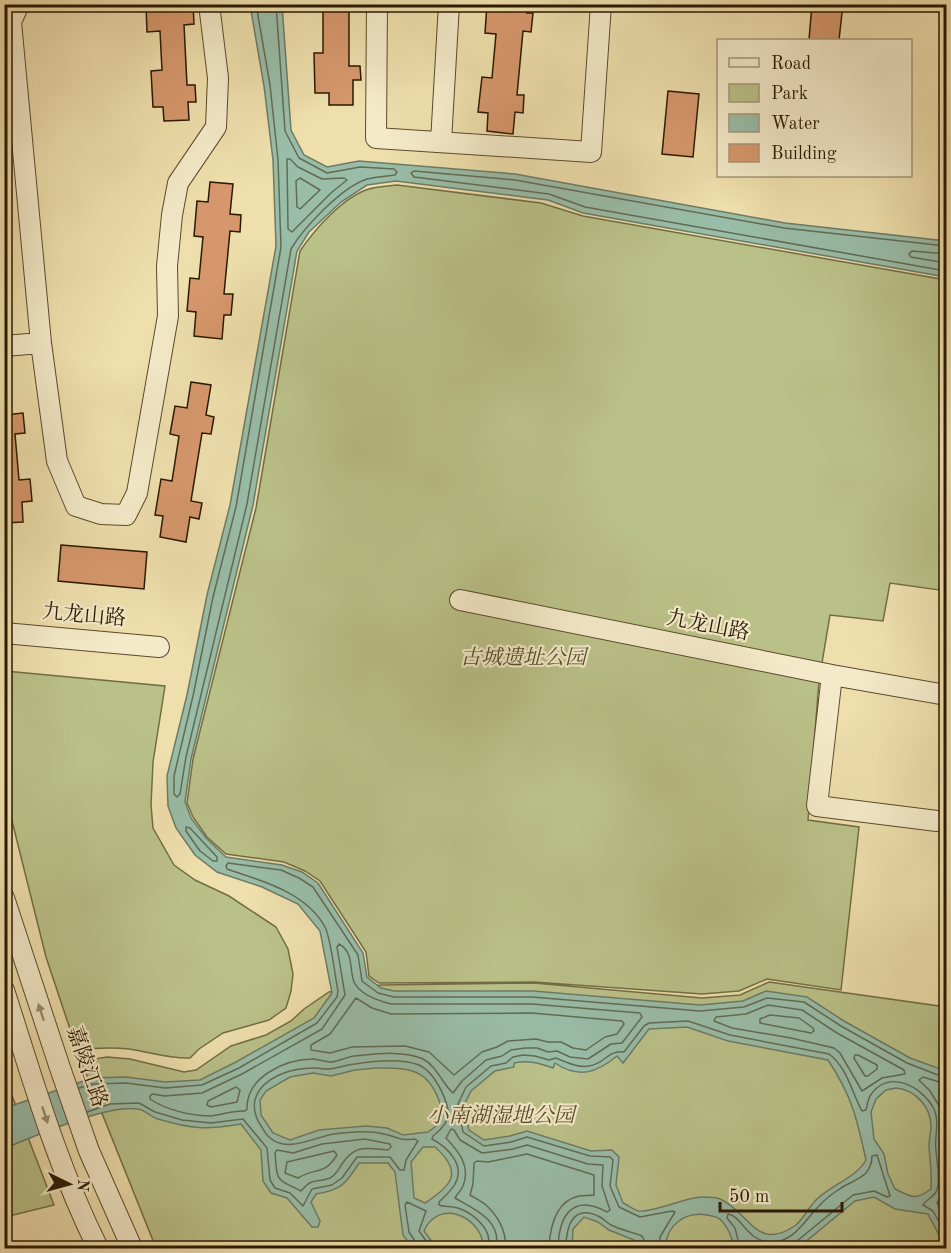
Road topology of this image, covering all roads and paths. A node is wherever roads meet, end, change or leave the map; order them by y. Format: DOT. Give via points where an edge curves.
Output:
graph roads {
  1 [pos="19,4"];
  2 [pos="209,4"];
  3 [pos="377,4"];
  4 [pos="449,4"];
  5 [pos="602,4"];
  6 [pos="441,142"];
  7 [pos="40,343"];
  8 [pos="4,346"];
  9 [pos="460,600"];
  10 [pos="4,633"];
  11 [pos="159,647"];
  12 [pos="832,675"];
  13 [pos="946,694"];
  14 [pos="937,821"];
  15 [pos="4,898"];
  16 [pos="4,990"];
  17 [pos="98,1248"];
  18 [pos="132,1248"];
  1 -- 7 [label="street" via="11,22"];
  2 -- 7 [label="street" via="218,78 216,127 178,183 167,266 168,316 137,494 126,515 101,514 76,506 57,461"];
  3 -- 6 [label="street" via="376,138"];
  4 -- 6 [label="street"];
  5 -- 6 [label="street" via="591,152"];
  7 -- 8 [label="street"];
  9 -- 12 [label="street, 九龙山路"];
  10 -- 11 [label="street, 九龙山路"];
  12 -- 13 [label="street, 九龙山路"];
  12 -- 14 [label="street" via="817,806"];
  18 -- 15 [label="street, 嘉陵江路, one-way" via="87,1144"];
  16 -- 17 [label="street, one-way" via="58,1154"];
}
